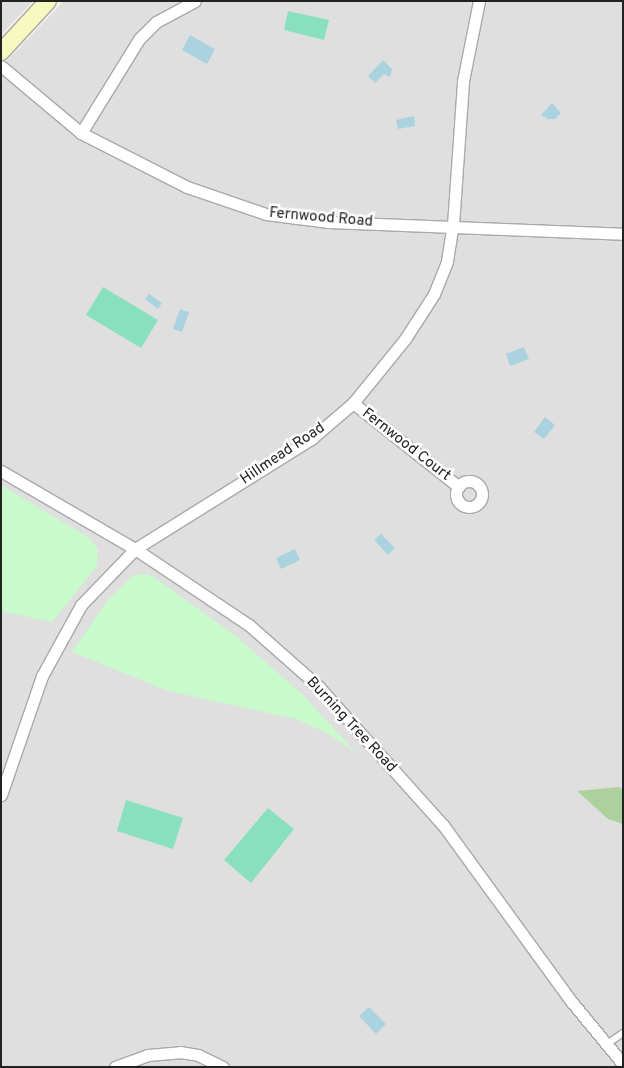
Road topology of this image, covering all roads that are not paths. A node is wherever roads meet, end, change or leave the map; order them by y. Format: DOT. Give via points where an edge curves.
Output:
graph roads {
  1 [pos="48,1"];
  2 [pos="195,1"];
  3 [pos="479,1"];
  4 [pos="1,52"];
  5 [pos="1,66"];
  6 [pos="81,133"];
  7 [pos="453,225"];
  8 [pos="623,234"];
  9 [pos="353,403"];
  10 [pos="1,472"];
  11 [pos="459,487"];
  12 [pos="135,549"];
  13 [pos="1,795"];
  14 [pos="623,1033"];
  15 [pos="606,1045"];
  16 [pos="623,1064"];
  17 [pos="115,1067"];
  18 [pos="223,1067"];
  1 -- 4 [label="main road"];
  2 -- 6 [label="street" via="156,22 139,39"];
  3 -- 7 [label="street, Hillmead Road" via="463,81"];
  5 -- 6 [label="street, Fernwood Road"];
  6 -- 7 [label="street, Fernwood Road" via="187,187 266,214 328,222"];
  7 -- 8 [label="street, Fernwood Road"];
  7 -- 9 [label="street, Hillmead Road" via="446,261 434,294 406,340"];
  9 -- 11 [label="street, Fernwood Court"];
  9 -- 12 [label="street, Hillmead Road" via="311,439"];
  10 -- 12 [label="street, Burning Tree Road"];
  12 -- 13 [label="street, Hillmead Road" via="81,605 58,642 42,676"];
  12 -- 15 [label="street, Burning Tree Road" via="249,625 319,687 448,831 571,1002"];
  14 -- 15 [label="lane"];
  15 -- 16 [label="street, Burning Tree Road"];
  17 -- 18 [label="street" via="148,1055 180,1052 198,1055"];
}
